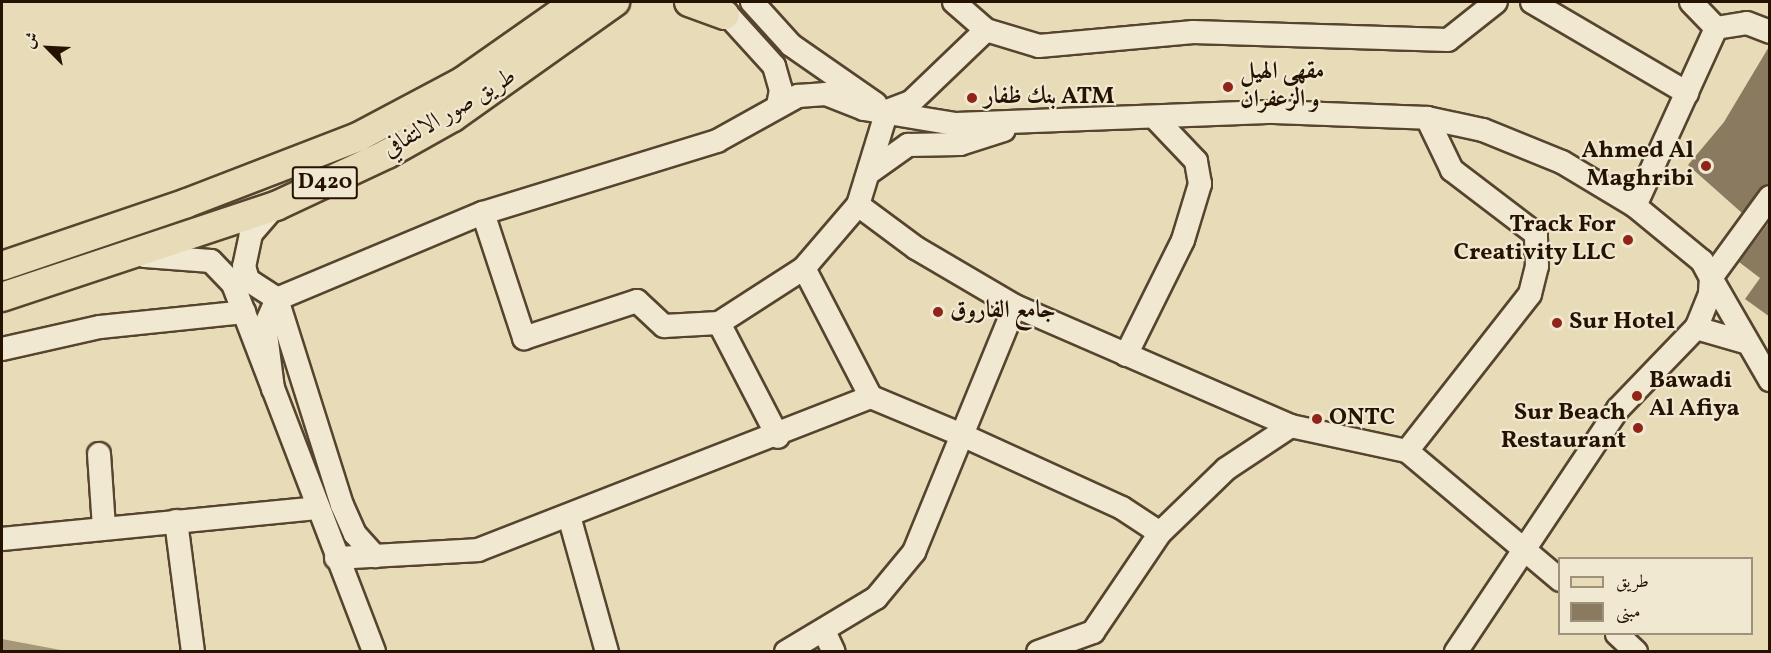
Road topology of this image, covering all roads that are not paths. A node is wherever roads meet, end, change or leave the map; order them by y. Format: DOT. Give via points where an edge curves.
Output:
graph roads {
  1 [pos="625,2"];
  2 [pos="689,2"];
  3 [pos="752,2"];
  4 [pos="954,2"];
  5 [pos="1496,2"];
  6 [pos="1532,2"];
  7 [pos="1691,2"];
  8 [pos="596,6"];
  9 [pos="721,8"];
  10 [pos="1716,28"];
  11 [pos="986,30"];
  12 [pos="1770,32"];
  13 [pos="1687,93"];
  14 [pos="778,106"];
  15 [pos="887,111"];
  16 [pos="1155,118"];
  17 [pos="1427,118"];
  18 [pos="1031,122"];
  19 [pos="870,172"];
  20 [pos="1770,197"];
  21 [pos="858,205"];
  22 [pos="276,206"];
  23 [pos="1635,206"];
  24 [pos="483,213"];
  25 [pos="131,257"];
  26 [pos="2,266"];
  27 [pos="804,268"];
  28 [pos="1710,278"];
  29 [pos="2,297"];
  30 [pos="277,299"];
  31 [pos="1015,306"];
  32 [pos="244,312"];
  33 [pos="719,323"];
  34 [pos="1696,328"];
  35 [pos="1748,343"];
  36 [pos="2,349"];
  37 [pos="1126,355"];
  38 [pos="1770,380"];
  39 [pos="273,389"];
  40 [pos="871,397"];
  41 [pos="1291,426"];
  42 [pos="962,435"];
  43 [pos="778,438"];
  44 [pos="1407,451"];
  45 [pos="99,454"];
  46 [pos="318,508"];
  47 [pos="569,516"];
  48 [pos="176,521"];
  49 [pos="104,527"];
  50 [pos="1160,533"];
  51 [pos="2,539"];
  52 [pos="1526,549"];
  53 [pos="375,556"];
  54 [pos="336,558"];
  55 [pos="1558,578"];
  56 [pos="824,631"];
  57 [pos="1619,635"];
  58 [pos="1094,642"];
  59 [pos="194,651"];
  60 [pos="374,651"];
  61 [pos="607,651"];
  62 [pos="786,651"];
  63 [pos="834,651"];
  64 [pos="1038,651"];
  65 [pos="1456,651"];
  66 [pos="1636,651"];
  1 -- 8 [label="main road"];
  2 -- 9 [label="main road"];
  3 -- 15 [label="street" via="791,45"];
  4 -- 11 [label="street"];
  5 -- 11 [label="street" via="1448,40 1193,32 1039,46"];
  6 -- 13 [label="street"];
  7 -- 10 [label="street"];
  8 -- 22 [label="main road, طريق صور الالتفافي / D420" via="453,117"];
  8 -- 26 [label="main road, طريق صور الالتفافي / D420" via="358,137 187,203"];
  9 -- 14 [label="street" via="774,66 780,90"];
  10 -- 12 [label="street" via="1747,23"];
  10 -- 13 [label="street"];
  11 -- 15 [label="street" via="911,102"];
  13 -- 23 [label="street"];
  14 -- 15 [label="street" via="818,93"];
  14 -- 24 [label="street" via="717,141"];
  15 -- 18 [label="street" via="931,122"];
  15 -- 19 [label="street"];
  16 -- 17 [label="street" via="1274,112"];
  16 -- 18 [label="street"];
  16 -- 37 [label="street" via="1196,161 1200,184 1187,230"];
  17 -- 23 [label="street" via="1482,130 1562,162"];
  17 -- 44 [label="street" via="1452,170 1536,234 1537,266 1530,294"];
  18 -- 19 [label="street" via="960,144 908,145"];
  19 -- 21 [label="street"];
  20 -- 28 [label="street"];
  21 -- 27 [label="street"];
  21 -- 31 [label="street" via="916,248"];
  22 -- 25 [label="main road, طريق صور الالتفافي / D420"];
  22 -- 30 [label="street" via="243,253 248,280"];
  23 -- 28 [label="street" via="1702,261"];
  24 -- 30 [label="street"];
  24 -- 33 [label="street" via="524,338 637,301 664,326"];
  25 -- 29 [label="main road, طريق صور الالتفافي / D420"];
  25 -- 32 [label="street" via="172,255 211,261 224,269"];
  27 -- 33 [label="street"];
  27 -- 40 [label="street"];
  28 -- 34 [label="street"];
  28 -- 35 [label="street"];
  30 -- 39 [label="street" via="265,326"];
  30 -- 53 [label="street" via="342,505 355,534"];
  31 -- 37 [label="street"];
  31 -- 42 [label="street"];
  32 -- 36 [label="street" via="100,327"];
  32 -- 39 [label="street"];
  33 -- 43 [label="street"];
  34 -- 35 [label="street"];
  34 -- 52 [label="street" via="1618,409"];
  35 -- 38 [label="street"];
  37 -- 41 [label="street"];
  39 -- 46 [label="street"];
  40 -- 42 [label="street"];
  40 -- 43 [label="street"];
  41 -- 44 [label="street"];
  41 -- 50 [label="street" via="1226,468"];
  42 -- 50 [label="street" via="1122,508"];
  42 -- 56 [label="street" via="914,552 876,598"];
  43 -- 47 [label="street"];
  44 -- 52 [label="street"];
  45 -- 49 [label="street"];
  46 -- 48 [label="street"];
  46 -- 54 [label="street"];
  47 -- 53 [label="street" via="478,550"];
  47 -- 61 [label="street"];
  48 -- 49 [label="street"];
  48 -- 59 [label="street"];
  49 -- 51 [label="street"];
  50 -- 58 [label="street"];
  52 -- 55 [label="street"];
  52 -- 65 [label="street"];
  53 -- 54 [label="street"];
  54 -- 60 [label="street"];
  56 -- 62 [label="street"];
  56 -- 63 [label="street"];
  57 -- 66 [label="street"];
  58 -- 64 [label="street"];
}
